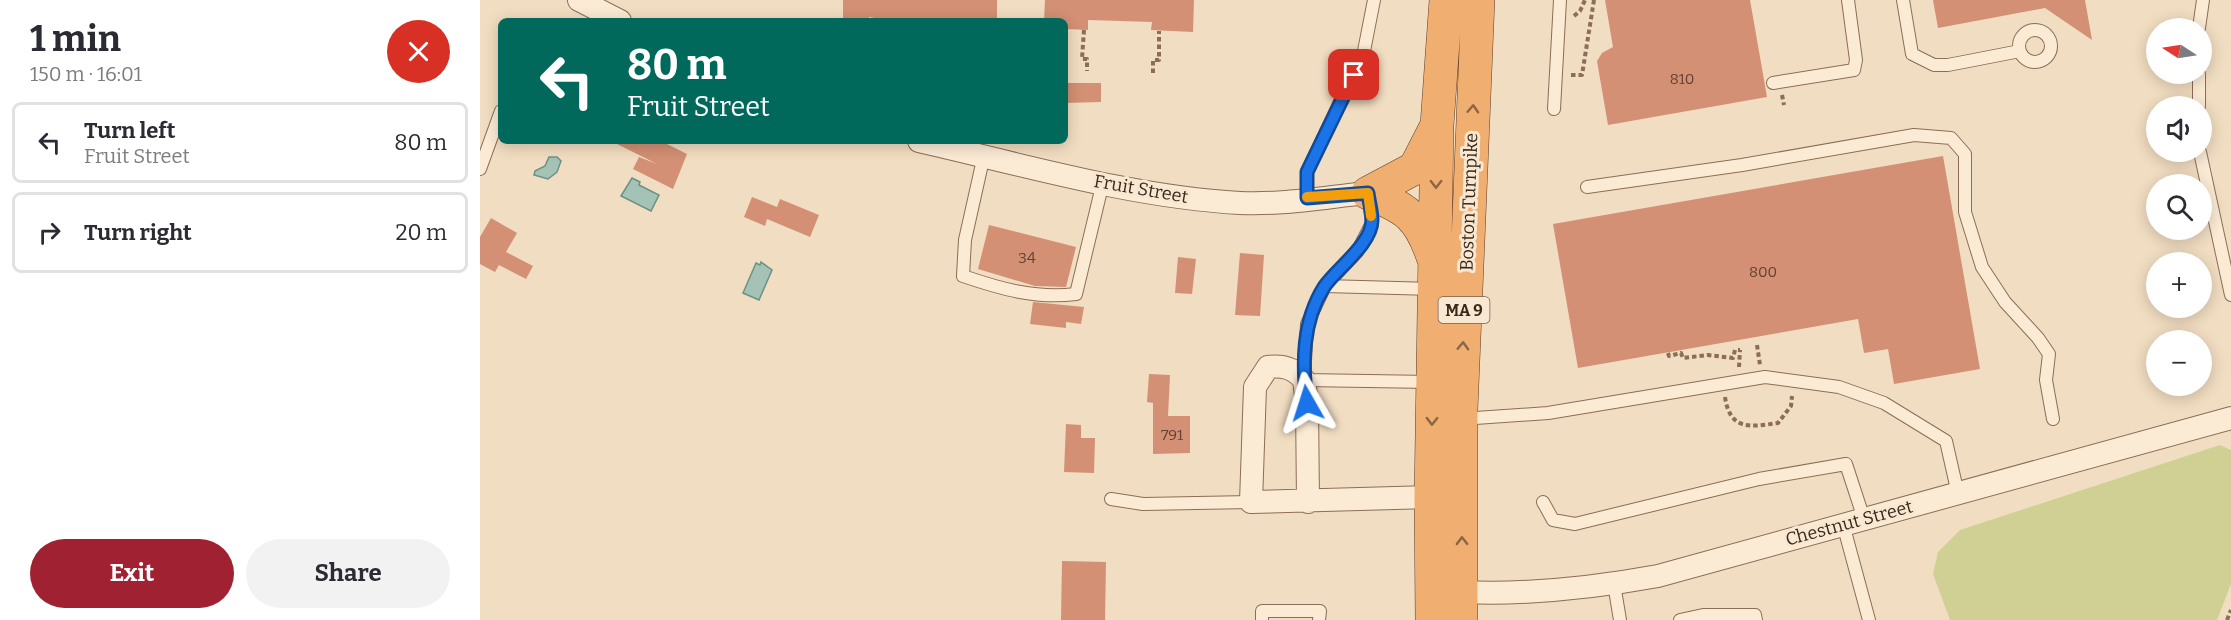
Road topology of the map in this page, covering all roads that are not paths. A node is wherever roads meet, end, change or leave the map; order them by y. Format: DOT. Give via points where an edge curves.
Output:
graph roads {
  1 [pos="579,0"];
  2 [pos="1374,0"];
  3 [pos="1446,0"];
  4 [pos="1478,0"];
  5 [pos="1560,0"];
  6 [pos="1848,0"];
  7 [pos="1903,0"];
  8 [pos="2204,0"];
  9 [pos="614,18"];
  10 [pos="2201,18"];
  11 [pos="2020,51"];
  12 [pos="1773,83"];
  13 [pos="1554,109"];
  14 [pos="498,119"];
  15 [pos="1437,125"];
  16 [pos="932,144"];
  17 [pos="984,156"];
  18 [pos="2202,162"];
  19 [pos="480,169"];
  20 [pos="1103,182"];
  21 [pos="1587,187"];
  22 [pos="1368,193"];
  23 [pos="1307,198"];
  24 [pos="1435,276"];
  25 [pos="1324,286"];
  26 [pos="2231,295"];
  27 [pos="1304,380"];
  28 [pos="1433,382"];
  29 [pos="2231,418"];
  30 [pos="1460,419"];
  31 [pos="2054,419"];
  32 [pos="1958,494"];
  33 [pos="1431,497"];
  34 [pos="1111,499"];
  35 [pos="1543,501"];
  36 [pos="1251,502"];
  37 [pos="1308,502"];
  38 [pos="1864,519"];
  39 [pos="1843,524"];
  40 [pos="1614,584"];
  41 [pos="1462,606"];
  42 [pos="1262,620"];
  43 [pos="1320,620"];
  44 [pos="1432,620"];
  45 [pos="1620,620"];
  46 [pos="1680,620"];
  47 [pos="1756,620"];
  48 [pos="1869,620"];
  1 -- 9 [label="street"];
  2 -- 23 [label="lane" via="1364,51 1307,172"];
  3 -- 15 [label="highway, Boston Turnpike / MA 9"];
  30 -- 4 [label="highway, Boston Turnpike / MA 9, one-way"];
  5 -- 13 [label="lane"];
  6 -- 12 [label="lane" via="1854,70"];
  7 -- 11 [label="lane" via="1912,54 1921,60 1947,65"];
  8 -- 10 [label="lane"];
  14 -- 19 [label="lane"];
  15 -- 22 [label="highway" via="1415,168"];
  15 -- 24 [label="highway, Boston Turnpike / MA 9, one-way"];
  16 -- 17 [label="street, Fruit Street"];
  17 -- 20 [label="street, Fruit Street"];
  17 -- 20 [label="lane" via="965,240 963,276 1003,290 1052,297 1076,294"];
  18 -- 26 [label="lane"];
  20 -- 23 [label="street, Fruit Street" via="1162,195 1241,203"];
  21 -- 31 [label="lane" via="1914,135 1951,138 1965,154 1965,212 1982,267 2005,302 2049,354 2046,380"];
  22 -- 23 [label="street, Fruit Street"];
  22 -- 24 [label="highway" via="1401,206 1413,218 1428,243"];
  22 -- 25 [label="lane" via="1372,223 1356,252"];
  24 -- 25 [label="lane"];
  24 -- 28 [label="highway, Boston Turnpike / MA 9"];
  25 -- 27 [label="lane" via="1307,324"];
  27 -- 28 [label="lane"];
  27 -- 36 [label="street" via="1299,373 1279,366 1268,367 1255,387"];
  27 -- 37 [label="street"];
  28 -- 33 [label="highway, Boston Turnpike / MA 9, one-way"];
  29 -- 32 [label="street, Chestnut Street"];
  30 -- 32 [label="lane" via="1548,413 1765,377 1839,387 1884,404 1946,441"];
  41 -- 30 [label="highway, Boston Turnpike / MA 9, one-way"];
  32 -- 38 [label="street, Chestnut Street"];
  33 -- 37 [label="street"];
  33 -- 44 [label="highway, Boston Turnpike / MA 9"];
  34 -- 36 [label="lane" via="1143,504"];
  35 -- 38 [label="lane" via="1553,520 1575,524 1759,479 1846,464"];
  36 -- 37 [label="street"];
  38 -- 39 [label="street, Chestnut Street"];
  39 -- 40 [label="street, Chestnut Street" via="1658,576"];
  39 -- 48 [label="lane"];
  40 -- 41 [label="street, Chestnut Street" via="1519,594"];
  40 -- 45 [label="lane"];
  42 -- 43 [label="lane" via="1262,611 1320,611"];
  46 -- 47 [label="lane" via="1703,615 1755,615"];
}
